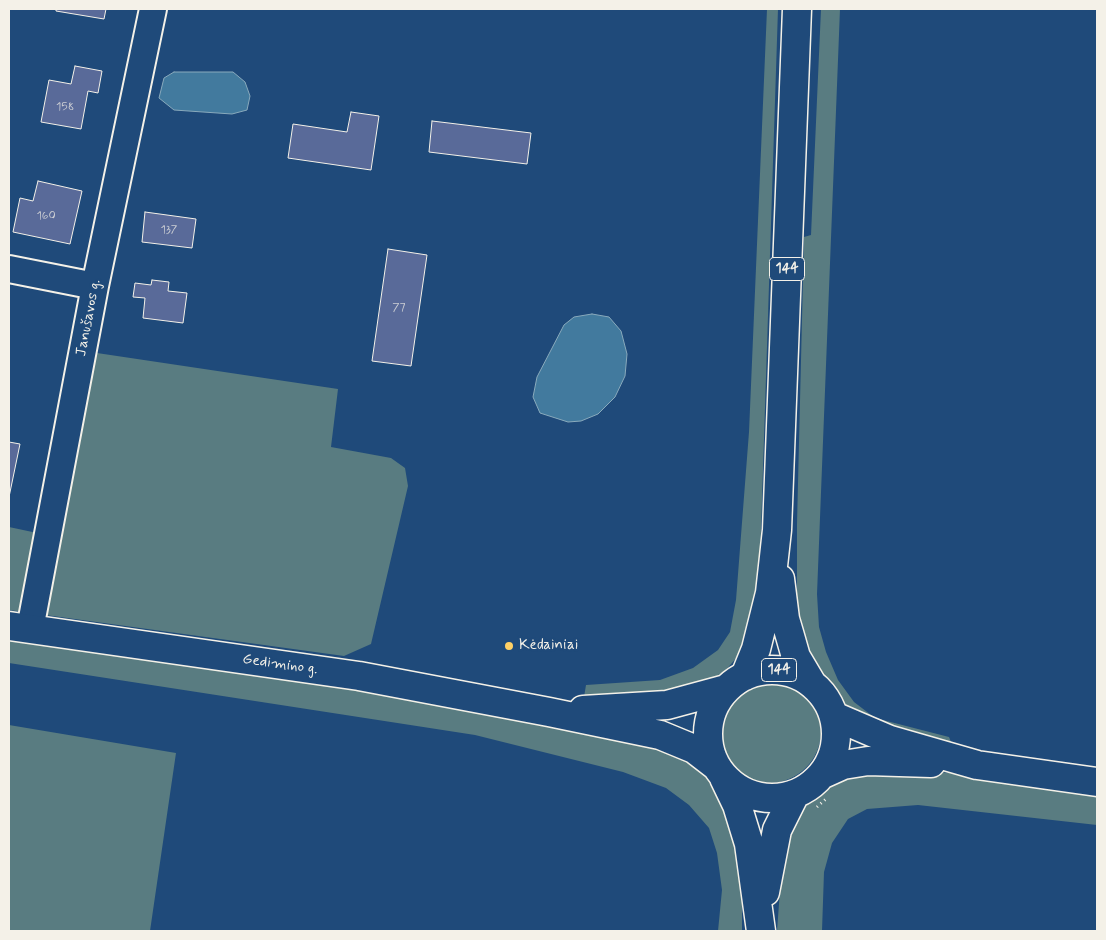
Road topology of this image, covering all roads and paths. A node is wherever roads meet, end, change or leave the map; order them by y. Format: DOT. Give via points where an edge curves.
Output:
graph roads {
  1 [pos="153,9"];
  2 [pos="797,9"];
  3 [pos="9,269"];
  4 [pos="94,286"];
  5 [pos="777,530"];
  6 [pos="19,627"];
  7 [pos="735,683"];
  8 [pos="812,684"];
  9 [pos="549,712"];
  10 [pos="834,716"];
  11 [pos="977,765"];
  12 [pos="720,772"];
  13 [pos="823,774"];
  14 [pos="1097,782"];
  15 [pos="795,794"];
  16 [pos="761,931"];
  1 -- 4 [label="street, Janušavos g."];
  2 -- 5 [label="main road, 144"];
  3 -- 4 [label="street"];
  4 -- 6 [label="street, Janušavos g."];
  5 -- 7 [label="main road, 144" via="770,592 756,649"];
  5 -- 8 [label="main road, 144" via="785,619 796,657"];
  6 -- 9 [label="main road, Gedimino g." via="371,678"];
  7 -- 8 [label="main road, 144" via="772,670 800,676"];
  7 -- 9 [label="main road" via="667,705"];
  7 -- 12 [label="main road, 144" via="712,709 708,724 710,753"];
  8 -- 10 [label="main road, 144" via="822,693"];
  9 -- 12 [label="main road" via="660,735 694,749"];
  10 -- 11 [label="main road" via="890,740"];
  10 -- 13 [label="main road, 144" via="836,742"];
  11 -- 13 [label="main road" via="868,761 844,765"];
  11 -- 14 [label="main road"];
  12 -- 15 [label="main road, 144" via="736,788 750,795 780,798"];
  12 -- 16 [label="main road, 144" via="740,810 749,844"];
  13 -- 15 [label="main road, 144"];
  15 -- 16 [label="main road, 144" via="777,830 767,872"];
}
